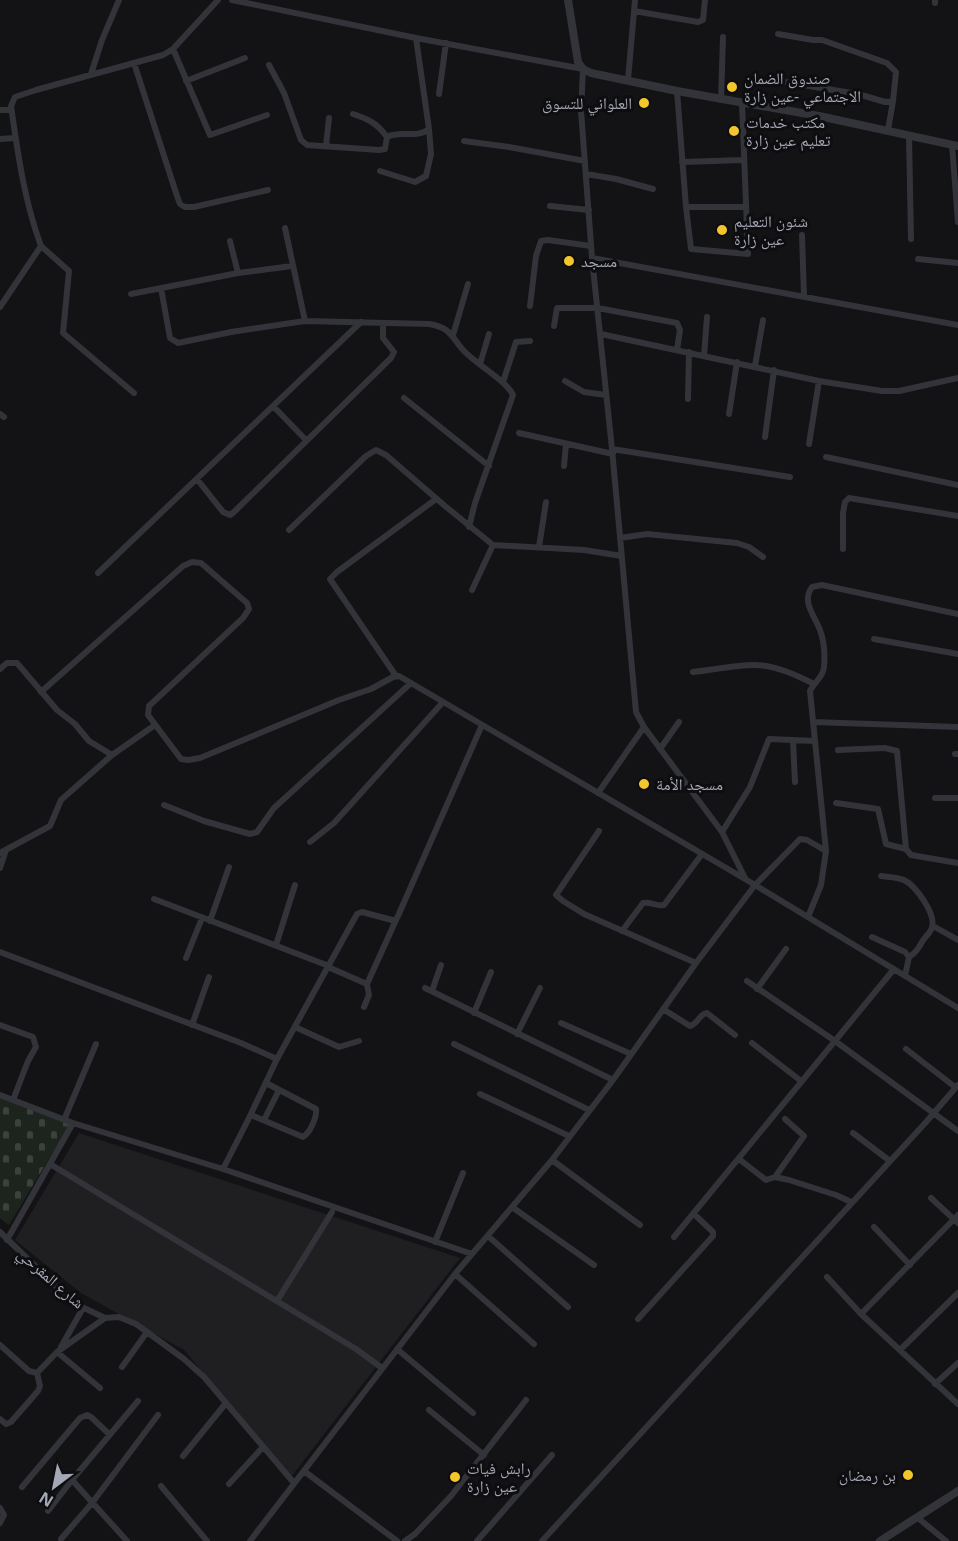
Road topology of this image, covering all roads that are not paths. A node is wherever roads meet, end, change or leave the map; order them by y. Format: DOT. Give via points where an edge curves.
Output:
graph roads {
  1 [pos="119,0"];
  2 [pos="218,0"];
  3 [pos="232,0"];
  4 [pos="568,0"];
  5 [pos="635,0"];
  6 [pos="705,0"];
  7 [pos="268,4"];
  8 [pos="634,11"];
  9 [pos="778,34"];
  10 [pos="416,38"];
  11 [pos="723,38"];
  12 [pos="446,43"];
  13 [pos="173,49"];
  14 [pos="245,58"];
  15 [pos="134,63"];
  16 [pos="269,65"];
  17 [pos="583,69"];
  18 [pos="91,74"];
  19 [pos="628,80"];
  20 [pos="772,80"];
  21 [pos="186,81"];
  22 [pos="677,91"];
  23 [pos="439,94"];
  24 [pos="721,99"];
  25 [pos="892,101"];
  26 [pos="742,103"];
  27 [pos="0,110"];
  28 [pos="11,110"];
  29 [pos="353,114"];
  30 [pos="267,115"];
  31 [pos="329,118"];
  32 [pos="429,129"];
  33 [pos="888,130"];
  34 [pos="909,136"];
  35 [pos="387,137"];
  36 [pos="15,138"];
  37 [pos="0,139"];
  38 [pos="464,141"];
  39 [pos="955,145"];
  40 [pos="326,146"];
  41 [pos="744,160"];
  42 [pos="585,161"];
  43 [pos="682,162"];
  44 [pos="380,171"];
  45 [pos="586,174"];
  46 [pos="653,189"];
  47 [pos="268,190"];
  48 [pos="550,206"];
  49 [pos="686,207"];
  50 [pos="746,207"];
  51 [pos="589,210"];
  52 [pos="958,210"];
  53 [pos="958,222"];
  54 [pos="285,228"];
  55 [pos="802,235"];
  56 [pos="911,239"];
  57 [pos="230,241"];
  58 [pos="41,246"];
  59 [pos="591,246"];
  60 [pos="592,258"];
  61 [pos="918,260"];
  62 [pos="958,263"];
  63 [pos="292,266"];
  64 [pos="238,273"];
  65 [pos="468,284"];
  66 [pos="161,288"];
  67 [pos="131,294"];
  68 [pos="804,296"];
  69 [pos="530,306"];
  70 [pos="0,307"];
  71 [pos="598,308"];
  72 [pos="707,317"];
  73 [pos="763,320"];
  74 [pos="305,321"];
  75 [pos="361,322"];
  76 [pos="383,323"];
  77 [pos="958,325"];
  78 [pos="554,326"];
  79 [pos="489,334"];
  80 [pos="601,334"];
  81 [pos="453,335"];
  82 [pos="530,340"];
  83 [pos="678,350"];
  84 [pos="689,352"];
  85 [pos="704,356"];
  86 [pos="737,362"];
  87 [pos="480,364"];
  88 [pos="755,366"];
  89 [pos="774,370"];
  90 [pos="958,378"];
  91 [pos="565,381"];
  92 [pos="819,381"];
  93 [pos="503,382"];
  94 [pos="134,393"];
  95 [pos="606,395"];
  96 [pos="404,398"];
  97 [pos="688,399"];
  98 [pos="274,407"];
  99 [pos="729,414"];
  100 [pos="519,433"];
  101 [pos="765,437"];
  102 [pos="306,440"];
  103 [pos="566,444"];
  104 [pos="809,444"];
  105 [pos="613,451"];
  106 [pos="826,457"];
  107 [pos="489,466"];
  108 [pos="564,466"];
  109 [pos="790,477"];
  110 [pos="197,479"];
  111 [pos="958,485"];
  112 [pos="436,499"];
  113 [pos="546,502"];
  114 [pos="958,516"];
  115 [pos="469,526"];
  116 [pos="289,530"];
  117 [pos="620,538"];
  118 [pos="493,545"];
  119 [pos="539,547"];
  120 [pos="843,549"];
  121 [pos="622,556"];
  122 [pos="763,557"];
  123 [pos="98,573"];
  124 [pos="472,590"];
  125 [pos="958,614"];
  126 [pos="874,639"];
  127 [pos="958,654"];
  128 [pos="0,669"];
  129 [pos="693,672"];
  130 [pos="396,676"];
  131 [pos="411,682"];
  132 [pos="814,684"];
  133 [pos="41,692"];
  134 [pos="443,702"];
  135 [pos="679,722"];
  136 [pos="813,722"];
  137 [pos="155,725"];
  138 [pos="482,725"];
  139 [pos="644,727"];
  140 [pos="958,727"];
  141 [pos="793,740"];
  142 [pos="815,741"];
  143 [pos="660,749"];
  144 [pos="838,750"];
  145 [pos="112,755"];
  146 [pos="795,782"];
  147 [pos="598,793"];
  148 [pos="934,798"];
  149 [pos="958,798"];
  150 [pos="836,803"];
  151 [pos="164,805"];
  152 [pos="599,831"];
  153 [pos="722,832"];
  154 [pos="310,842"];
  155 [pos="906,849"];
  156 [pos="826,851"];
  157 [pos="3,852"];
  158 [pos="702,854"];
  159 [pos="958,863"];
  160 [pos="229,867"];
  161 [pos="0,868"];
  162 [pos="881,876"];
  163 [pos="745,879"];
  164 [pos="295,885"];
  165 [pos="755,885"];
  166 [pos="154,899"];
  167 [pos="808,917"];
  168 [pos="202,918"];
  169 [pos="396,920"];
  170 [pos="210,921"];
  171 [pos="933,926"];
  172 [pos="622,931"];
  173 [pos="872,937"];
  174 [pos="958,940"];
  175 [pos="276,945"];
  176 [pos="786,949"];
  177 [pos="0,952"];
  178 [pos="909,957"];
  179 [pos="186,958"];
  180 [pos="696,963"];
  181 [pos="441,965"];
  182 [pos="328,966"];
  183 [pos="894,969"];
  184 [pos="491,972"];
  185 [pos="906,975"];
  186 [pos="209,977"];
  187 [pos="747,981"];
  188 [pos="368,984"];
  189 [pos="425,988"];
  190 [pos="540,988"];
  191 [pos="757,989"];
  192 [pos="432,991"];
  193 [pos="364,1007"];
  194 [pos="958,1008"];
  195 [pos="663,1009"];
  196 [pos="474,1013"];
  197 [pos="561,1023"];
  198 [pos="0,1025"];
  199 [pos="192,1025"];
  200 [pos="295,1027"];
  201 [pos="517,1034"];
  202 [pos="735,1035"];
  203 [pos="359,1041"];
  204 [pos="836,1041"];
  205 [pos="752,1043"];
  206 [pos="96,1044"];
  207 [pos="454,1044"];
  208 [pos="906,1049"];
  209 [pos="631,1054"];
  210 [pos="277,1059"];
  211 [pos="613,1080"];
  212 [pos="801,1081"];
  213 [pos="266,1083"];
  214 [pos="957,1086"];
  215 [pos="279,1090"];
  216 [pos="480,1094"];
  217 [pos="0,1095"];
  218 [pos="13,1100"];
  219 [pos="589,1110"];
  220 [pos="933,1114"];
  221 [pos="251,1115"];
  222 [pos="785,1119"];
  223 [pos="64,1120"];
  224 [pos="264,1120"];
  225 [pos="73,1123"];
  226 [pos="958,1131"];
  227 [pos="853,1133"];
  228 [pos="569,1136"];
  229 [pos="739,1159"];
  230 [pos="552,1160"];
  231 [pos="890,1161"];
  232 [pos="50,1164"];
  233 [pos="222,1169"];
  234 [pos="463,1173"];
  235 [pos="775,1177"];
  236 [pos="931,1198"];
  237 [pos="851,1202"];
  238 [pos="512,1208"];
  239 [pos="332,1212"];
  240 [pos="694,1214"];
  241 [pos="957,1219"];
  242 [pos="640,1225"];
  243 [pos="874,1227"];
  244 [pos="0,1232"];
  245 [pos="488,1236"];
  246 [pos="674,1237"];
  247 [pos="7,1240"];
  248 [pos="435,1242"];
  249 [pos="472,1254"];
  250 [pos="594,1265"];
  251 [pos="910,1265"];
  252 [pos="455,1274"];
  253 [pos="827,1277"];
  254 [pos="958,1293"];
  255 [pos="277,1301"];
  256 [pos="568,1307"];
  257 [pos="83,1308"];
  258 [pos="861,1314"];
  259 [pos="105,1318"];
  260 [pos="638,1319"];
  261 [pos="147,1332"];
  262 [pos="534,1344"];
  263 [pos="3,1347"];
  264 [pos="397,1349"];
  265 [pos="900,1350"];
  266 [pos="58,1351"];
  267 [pos="0,1357"];
  268 [pos="958,1363"];
  269 [pos="122,1367"];
  270 [pos="382,1368"];
  271 [pos="37,1373"];
  272 [pos="935,1384"];
  273 [pos="100,1388"];
  274 [pos="526,1400"];
  275 [pos="138,1401"];
  276 [pos="226,1403"];
  277 [pos="958,1404"];
  278 [pos="429,1410"];
  279 [pos="473,1413"];
  280 [pos="158,1415"];
  281 [pos="0,1419"];
  282 [pos="109,1434"];
  283 [pos="263,1447"];
  284 [pos="484,1455"];
  285 [pos="552,1455"];
  286 [pos="183,1456"];
  287 [pos="304,1471"];
  288 [pos="72,1480"];
  289 [pos="229,1484"];
  290 [pos="294,1484"];
  291 [pos="161,1486"];
  292 [pos="22,1487"];
  293 [pos="958,1491"];
  294 [pos="92,1503"];
  295 [pos="0,1508"];
  296 [pos="48,1511"];
  297 [pos="918,1518"];
  298 [pos="0,1523"];
  299 [pos="61,1539"];
  300 [pos="127,1541"];
  301 [pos="207,1541"];
  302 [pos="250,1541"];
  303 [pos="397,1541"];
  304 [pos="405,1541"];
  305 [pos="477,1541"];
  306 [pos="542,1541"];
  307 [pos="880,1541"];
  308 [pos="946,1541"];
  1 -- 18 [label="street"];
  2 -- 13 [label="street"];
  3 -- 7 [label="street"];
  4 -- 17 [label="street" via="578,62"];
  5 -- 8 [label="street"];
  6 -- 8 [label="street" via="703,20 698,22"];
  7 -- 10 [label="street"];
  8 -- 19 [label="street"];
  9 -- 25 [label="street" via="822,40 887,63 896,72"];
  10 -- 12 [label="street"];
  10 -- 32 [label="street"];
  11 -- 24 [label="street"];
  12 -- 17 [label="street"];
  12 -- 23 [label="street"];
  13 -- 15 [label="street"];
  13 -- 21 [label="street"];
  14 -- 21 [label="street"];
  15 -- 18 [label="street"];
  15 -- 47 [label="street" via="180,204 194,207"];
  16 -- 40 [label="street" via="301,140 307,145"];
  17 -- 19 [label="street"];
  17 -- 42 [label="street"];
  18 -- 28 [label="street" via="19,94"];
  19 -- 22 [label="street"];
  20 -- 25 [label="street"];
  21 -- 30 [label="street" via="210,135"];
  22 -- 24 [label="street"];
  22 -- 43 [label="street"];
  24 -- 26 [label="street"];
  25 -- 33 [label="street"];
  26 -- 33 [label="street"];
  26 -- 41 [label="street"];
  27 -- 28 [label="street"];
  28 -- 36 [label="street"];
  29 -- 35 [label="street" via="378,125"];
  31 -- 40 [label="street"];
  32 -- 35 [label="street" via="421,134"];
  32 -- 44 [label="street" via="431,154 426,177 415,182"];
  33 -- 34 [label="street"];
  34 -- 39 [label="street"];
  34 -- 56 [label="street"];
  35 -- 40 [label="street" via="383,150"];
  36 -- 37 [label="street"];
  36 -- 58 [label="street" via="23,186"];
  38 -- 42 [label="street"];
  39 -- 52 [label="street"];
  41 -- 43 [label="street"];
  41 -- 50 [label="street"];
  42 -- 45 [label="street"];
  43 -- 49 [label="street"];
  45 -- 46 [label="street"];
  45 -- 51 [label="street"];
  48 -- 51 [label="street"];
  49 -- 50 [label="street"];
  49 -- 50 [label="street" via="691,249 748,254"];
  51 -- 59 [label="street"];
  52 -- 53 [label="street"];
  54 -- 63 [label="street"];
  55 -- 68 [label="street"];
  57 -- 64 [label="street"];
  58 -- 70 [label="street"];
  58 -- 94 [label="street" via="69,271 63,333"];
  59 -- 60 [label="street"];
  59 -- 69 [label="street" via="541,241"];
  60 -- 68 [label="street"];
  60 -- 71 [label="street"];
  61 -- 62 [label="street"];
  63 -- 64 [label="street"];
  63 -- 74 [label="street"];
  64 -- 66 [label="street"];
  65 -- 81 [label="street"];
  66 -- 67 [label="street"];
  66 -- 74 [label="street" via="170,338 178,343"];
  68 -- 77 [label="street"];
  71 -- 78 [label="street" via="557,308"];
  71 -- 80 [label="street"];
  71 -- 83 [label="street" via="676,323"];
  72 -- 85 [label="street"];
  73 -- 88 [label="street"];
  74 -- 75 [label="street"];
  75 -- 76 [label="street"];
  75 -- 98 [label="street"];
  76 -- 81 [label="street" via="437,325"];
  76 -- 102 [label="street" via="383,338 394,355"];
  79 -- 87 [label="street"];
  80 -- 83 [label="street"];
  80 -- 95 [label="street"];
  81 -- 87 [label="street"];
  82 -- 93 [label="street" via="516,342"];
  83 -- 84 [label="street"];
  84 -- 85 [label="street"];
  84 -- 97 [label="street"];
  85 -- 86 [label="street"];
  86 -- 88 [label="street"];
  86 -- 99 [label="street"];
  87 -- 93 [label="street"];
  88 -- 89 [label="street"];
  89 -- 92 [label="street"];
  89 -- 101 [label="street"];
  90 -- 92 [label="street" via="891,392"];
  91 -- 95 [label="street" via="584,392"];
  92 -- 104 [label="street"];
  93 -- 107 [label="street" via="512,391 513,399"];
  95 -- 105 [label="street"];
  96 -- 107 [label="street"];
  98 -- 102 [label="street"];
  98 -- 110 [label="street"];
  100 -- 103 [label="street"];
  102 -- 110 [label="street" via="230,515 223,512"];
  103 -- 105 [label="street"];
  103 -- 108 [label="street"];
  105 -- 109 [label="street"];
  105 -- 117 [label="street"];
  106 -- 111 [label="street"];
  107 -- 115 [label="street"];
  110 -- 123 [label="street"];
  112 -- 115 [label="street"];
  112 -- 116 [label="street" via="376,450"];
  112 -- 130 [label="street" via="330,578"];
  113 -- 119 [label="street"];
  114 -- 120 [label="street" via="849,498 843,513"];
  115 -- 118 [label="street"];
  117 -- 121 [label="street"];
  117 -- 122 [label="street" via="647,534 736,543"];
  118 -- 119 [label="street"];
  118 -- 124 [label="street"];
  119 -- 121 [label="street"];
  121 -- 139 [label="street" via="636,712"];
  125 -- 132 [label="street" via="822,585 812,587 808,603 820,630 824,668"];
  126 -- 127 [label="street"];
  128 -- 133 [label="street" via="7,663 16,663"];
  129 -- 132 [label="street" via="764,666"];
  130 -- 131 [label="street"];
  130 -- 137 [label="street" via="192,760 178,757"];
  131 -- 134 [label="street"];
  131 -- 151 [label="street" via="274,808 257,832 250,834 204,821"];
  132 -- 136 [label="street" via="810,691"];
  133 -- 137 [label="street" via="183,566 197,561 234,590 249,609 153,701 147,712"];
  133 -- 145 [label="street" via="89,741"];
  134 -- 138 [label="street"];
  134 -- 154 [label="street" via="334,823"];
  135 -- 143 [label="street"];
  136 -- 140 [label="street"];
  136 -- 142 [label="street"];
  137 -- 145 [label="street"];
  138 -- 147 [label="street"];
  138 -- 169 [label="street"];
  139 -- 143 [label="street"];
  139 -- 147 [label="street"];
  141 -- 142 [label="street"];
  141 -- 146 [label="street"];
  141 -- 153 [label="street" via="769,739 750,787"];
  142 -- 156 [label="street"];
  143 -- 153 [label="street"];
  144 -- 155 [label="street" via="897,751"];
  145 -- 157 [label="street" via="61,800 50,826"];
  147 -- 158 [label="street"];
  148 -- 149 [label="street"];
  150 -- 155 [label="street" via="878,809 886,844"];
  152 -- 172 [label="street" via="556,895 584,914"];
  153 -- 163 [label="street"];
  155 -- 159 [label="street" via="911,855"];
  156 -- 165 [label="street" via="800,839"];
  156 -- 167 [label="street" via="821,885"];
  157 -- 161 [label="street"];
  158 -- 163 [label="street"];
  158 -- 172 [label="street" via="664,905 643,903"];
  160 -- 170 [label="street"];
  162 -- 171 [label="street" via="900,878 913,886 927,905"];
  163 -- 165 [label="street"];
  164 -- 175 [label="street"];
  165 -- 167 [label="street"];
  165 -- 180 [label="street"];
  166 -- 168 [label="street"];
  167 -- 183 [label="street"];
  168 -- 170 [label="street"];
  168 -- 179 [label="street"];
  169 -- 182 [label="street" via="360,912"];
  169 -- 188 [label="street"];
  170 -- 175 [label="street"];
  171 -- 174 [label="street"];
  171 -- 178 [label="street" via="919,949"];
  172 -- 180 [label="street"];
  173 -- 178 [label="street"];
  175 -- 182 [label="street"];
  176 -- 191 [label="street"];
  177 -- 199 [label="street"];
  178 -- 185 [label="street"];
  180 -- 195 [label="street"];
  181 -- 192 [label="street"];
  182 -- 188 [label="street"];
  182 -- 200 [label="street"];
  183 -- 185 [label="street"];
  183 -- 204 [label="street"];
  184 -- 196 [label="street"];
  185 -- 194 [label="street"];
  186 -- 199 [label="street"];
  187 -- 191 [label="street"];
  188 -- 193 [label="street" via="369,996"];
  189 -- 192 [label="street"];
  190 -- 201 [label="street"];
  191 -- 204 [label="street"];
  192 -- 196 [label="street"];
  195 -- 202 [label="street" via="690,1026 707,1013"];
  195 -- 209 [label="street"];
  196 -- 201 [label="street"];
  197 -- 209 [label="street"];
  198 -- 218 [label="street" via="33,1037 36,1047"];
  199 -- 210 [label="street"];
  200 -- 203 [label="street" via="339,1047"];
  200 -- 210 [label="street"];
  201 -- 211 [label="street"];
  204 -- 212 [label="street"];
  204 -- 220 [label="street"];
  205 -- 212 [label="street"];
  206 -- 223 [label="street"];
  207 -- 219 [label="street"];
  208 -- 214 [label="street"];
  209 -- 211 [label="street"];
  210 -- 213 [label="street"];
  211 -- 219 [label="street"];
  212 -- 229 [label="street"];
  213 -- 215 [label="street"];
  213 -- 221 [label="street"];
  214 -- 220 [label="street"];
  215 -- 224 [label="street"];
  215 -- 224 [label="street" via="316,1109 307,1135 303,1137"];
  216 -- 228 [label="street"];
  217 -- 218 [label="street"];
  218 -- 223 [label="street"];
  219 -- 228 [label="street"];
  220 -- 226 [label="street"];
  220 -- 231 [label="street"];
  221 -- 224 [label="street"];
  221 -- 233 [label="street"];
  222 -- 235 [label="street" via="804,1136"];
  223 -- 225 [label="street"];
  225 -- 232 [label="street"];
  225 -- 233 [label="street"];
  227 -- 231 [label="street"];
  228 -- 230 [label="street"];
  229 -- 235 [label="street" via="766,1180"];
  229 -- 240 [label="street"];
  230 -- 238 [label="street"];
  230 -- 242 [label="street"];
  231 -- 237 [label="street"];
  232 -- 247 [label="street"];
  232 -- 255 [label="street"];
  233 -- 248 [label="street"];
  234 -- 248 [label="street"];
  235 -- 237 [label="street" via="812,1186"];
  236 -- 241 [label="street"];
  237 -- 306 [label="street"];
  238 -- 245 [label="street"];
  238 -- 250 [label="street"];
  239 -- 255 [label="street"];
  240 -- 246 [label="street"];
  240 -- 260 [label="street" via="713,1236"];
  241 -- 251 [label="street"];
  243 -- 251 [label="street"];
  244 -- 247 [label="street, شارع المقرحي"];
  245 -- 249 [label="street"];
  245 -- 256 [label="street"];
  247 -- 257 [label="street, شارع المقرحي"];
  248 -- 249 [label="street"];
  249 -- 252 [label="street"];
  251 -- 258 [label="street"];
  252 -- 262 [label="street"];
  252 -- 264 [label="street"];
  253 -- 258 [label="street"];
  254 -- 265 [label="street"];
  255 -- 270 [label="street"];
  257 -- 259 [label="street, شارع المقرحي"];
  257 -- 266 [label="street"];
  258 -- 265 [label="street"];
  259 -- 261 [label="street, شارع المقرحي" via="119,1317"];
  259 -- 266 [label="street"];
  261 -- 269 [label="street"];
  261 -- 276 [label="street, شارع المقرحي" via="197,1370"];
  263 -- 267 [label="street"];
  263 -- 271 [label="street" via="29,1371"];
  264 -- 270 [label="street"];
  264 -- 279 [label="street"];
  265 -- 272 [label="street"];
  266 -- 271 [label="street"];
  266 -- 273 [label="street"];
  268 -- 272 [label="street"];
  270 -- 287 [label="street"];
  271 -- 281 [label="street" via="38,1391 11,1422 6,1424"];
  272 -- 277 [label="street"];
  274 -- 284 [label="street"];
  275 -- 282 [label="street"];
  276 -- 283 [label="street, شارع المقرحي"];
  276 -- 286 [label="street"];
  278 -- 284 [label="street"];
  280 -- 294 [label="street"];
  282 -- 288 [label="street"];
  282 -- 292 [label="street" via="91,1417 80,1418"];
  283 -- 289 [label="street"];
  283 -- 290 [label="street, شارع المقرحي"];
  284 -- 304 [label="street" via="451,1496"];
  285 -- 305 [label="street"];
  287 -- 290 [label="street"];
  287 -- 303 [label="street"];
  288 -- 294 [label="street"];
  288 -- 296 [label="street"];
  290 -- 302 [label="street"];
  291 -- 301 [label="street"];
  293 -- 297 [label="street"];
  294 -- 299 [label="street"];
  294 -- 300 [label="street"];
  295 -- 298 [label="street" via="4,1515"];
  297 -- 307 [label="street"];
  297 -- 308 [label="street"];
}
